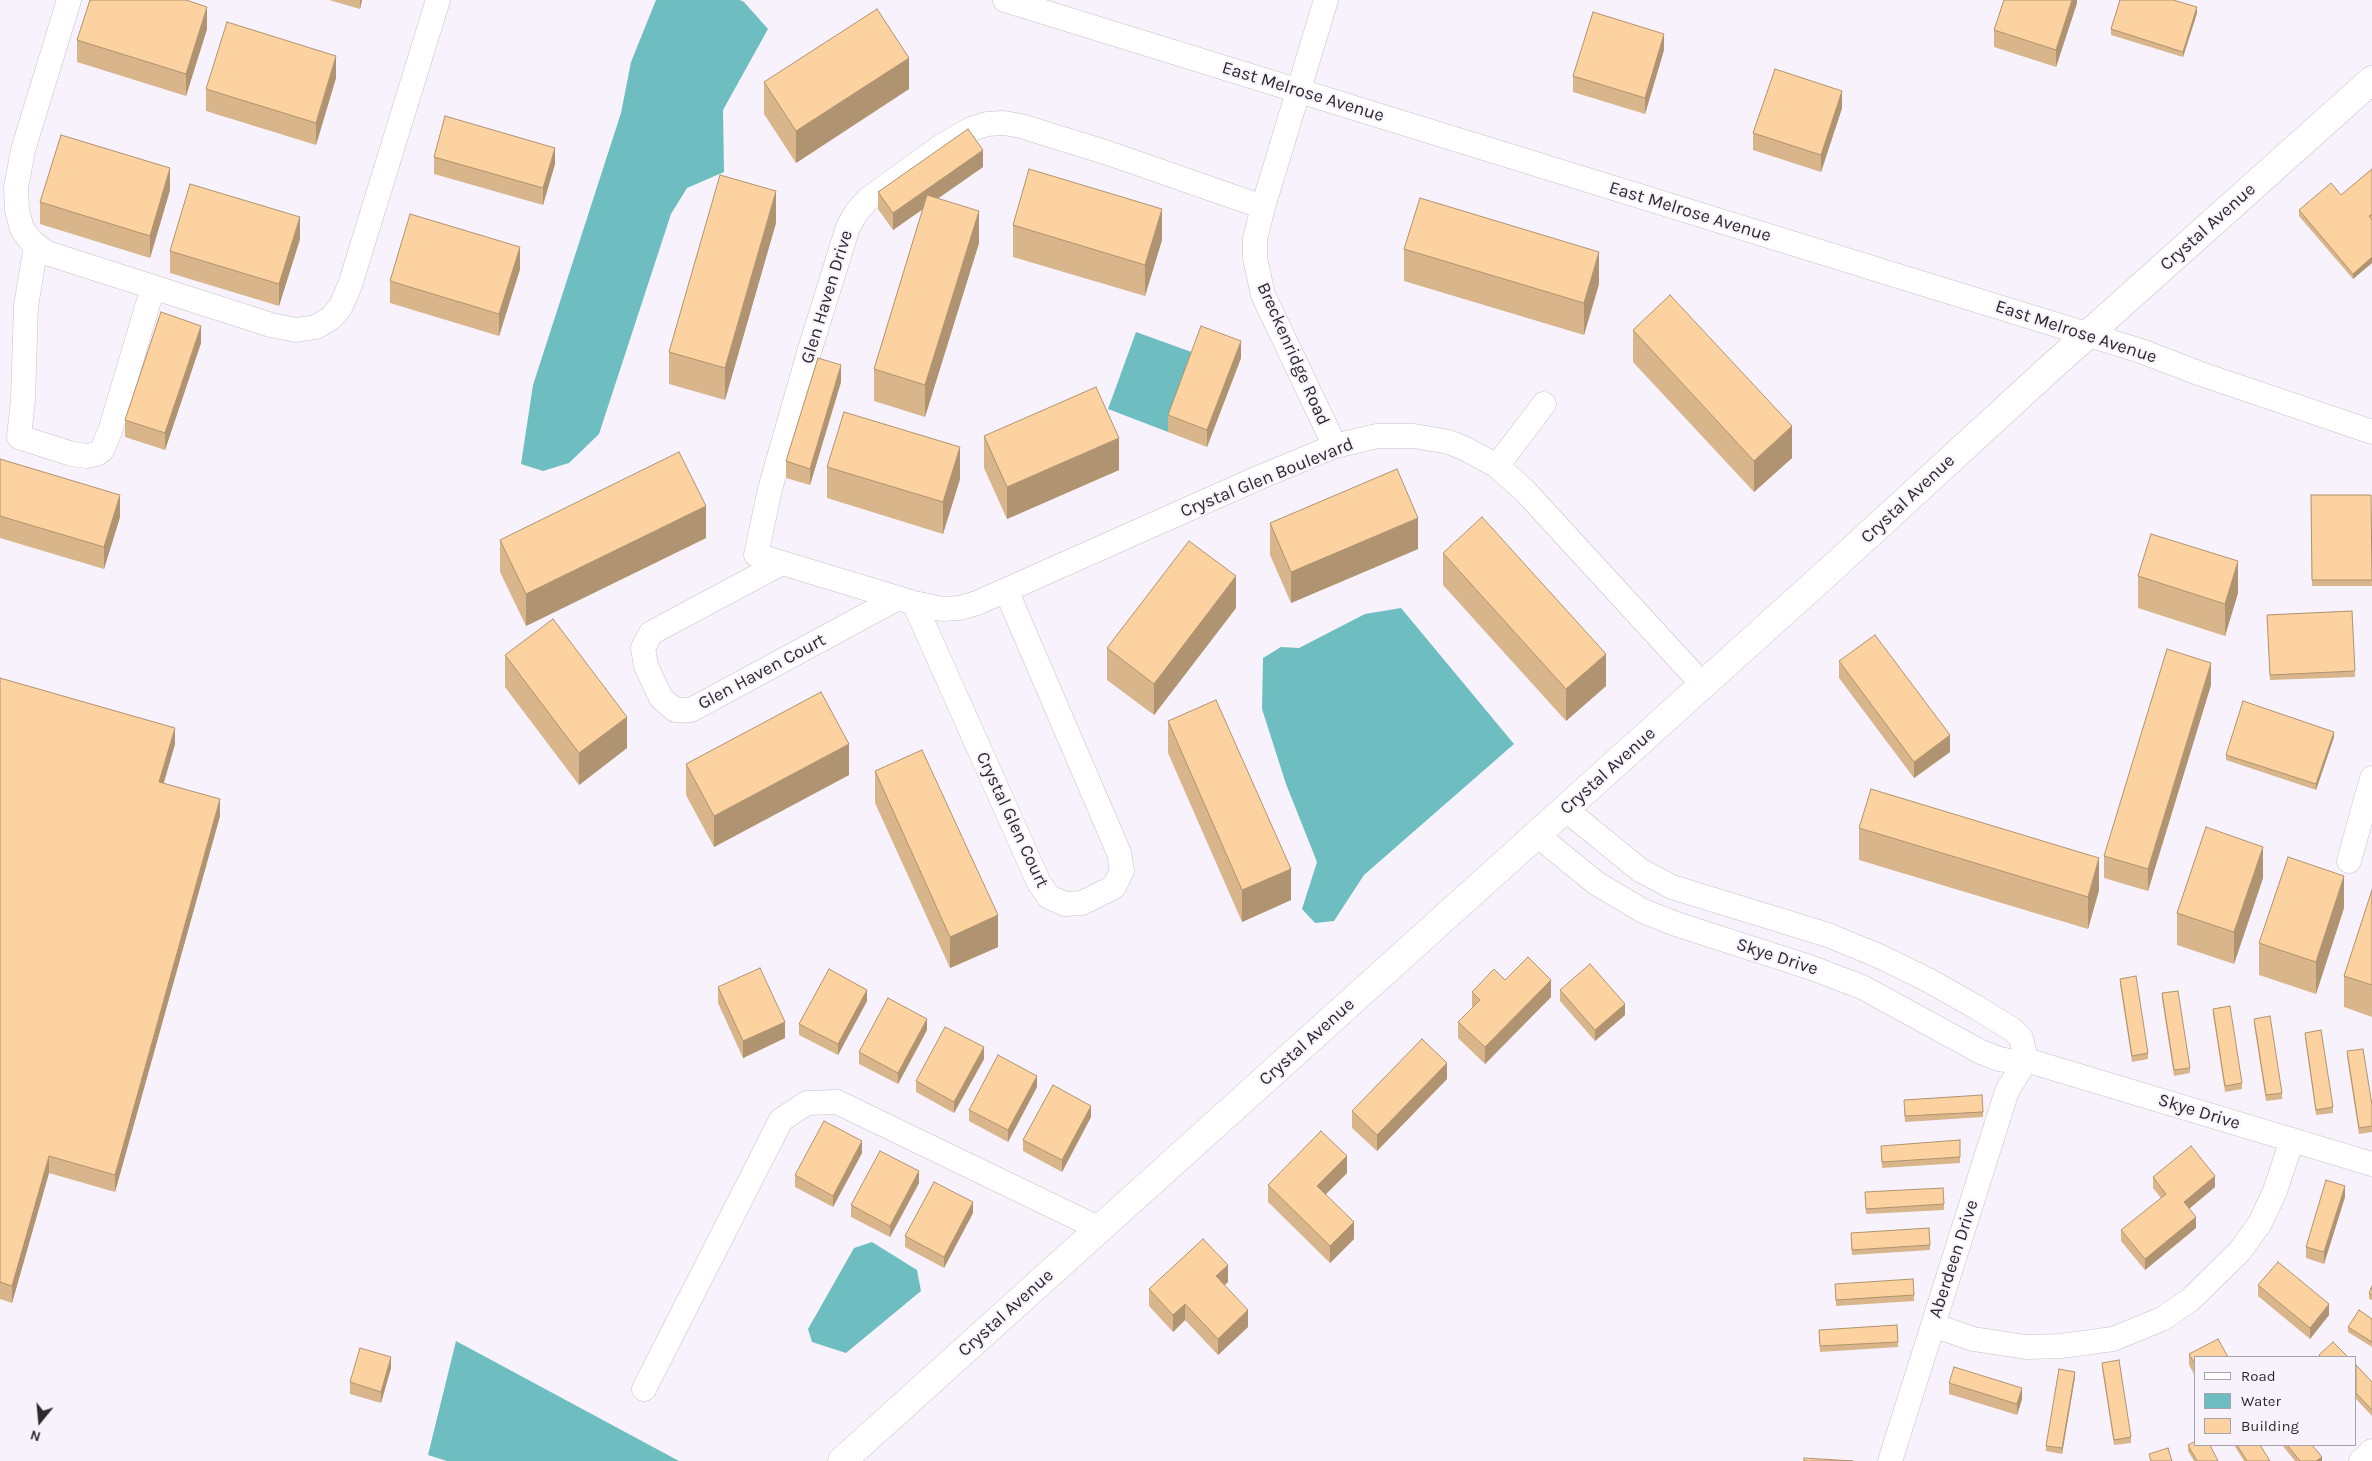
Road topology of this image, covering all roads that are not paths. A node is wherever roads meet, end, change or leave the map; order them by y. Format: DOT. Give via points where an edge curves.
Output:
graph roads {
  1 [pos="69,0"];
  2 [pos="438,0"];
  3 [pos="1005,0"];
  4 [pos="1326,0"];
  5 [pos="2372,80"];
  6 [pos="1300,91"];
  7 [pos="1263,207"];
  8 [pos="36,246"];
  9 [pos="153,287"];
  10 [pos="2090,335"];
  11 [pos="1544,404"];
  12 [pos="2372,432"];
  13 [pos="9,435"];
  14 [pos="1335,446"];
  15 [pos="1498,466"];
  16 [pos="756,555"];
  17 [pos="782,563"];
  18 [pos="1006,590"];
  19 [pos="906,600"];
  20 [pos="1703,685"];
  21 [pos="2372,778"];
  22 [pos="1565,809"];
  23 [pos="1537,835"];
  24 [pos="2349,861"];
  25 [pos="1816,931"];
  26 [pos="1787,959"];
  27 [pos="2026,1060"];
  28 [pos="2292,1140"];
  29 [pos="2372,1164"];
  30 [pos="1100,1229"];
  31 [pos="1933,1325"];
  32 [pos="644,1389"];
  33 [pos="2372,1451"];
  34 [pos="842,1461"];
  35 [pos="1890,1461"];
  36 [pos="2361,1461"];
  1 -- 8 [label="street" via="23,150 16,188 22,228"];
  2 -- 9 [label="street" via="350,285 341,306 331,318 316,326 296,330"];
  3 -- 6 [label="street, East Melrose Avenue"];
  4 -- 6 [label="street, Breckenridge Road"];
  5 -- 10 [label="street, Crystal Avenue"];
  6 -- 7 [label="street, Breckenridge Road"];
  6 -- 10 [label="street, East Melrose Avenue"];
  7 -- 14 [label="street, Breckenridge Road" via="1255,239 1263,294"];
  7 -- 16 [label="street, Glen Haven Drive" via="1021,126 987,124 940,146 867,200 848,227 810,349"];
  8 -- 9 [label="street" via="47,253"];
  8 -- 13 [label="street" via="26,306 22,399"];
  9 -- 13 [label="street" via="102,450 86,456 72,454"];
  10 -- 12 [label="street, East Melrose Avenue"];
  10 -- 20 [label="street, Crystal Avenue"];
  11 -- 15 [label="street"];
  14 -- 15 [label="street, Crystal Glen Boulevard" via="1378,436 1414,436 1466,448"];
  14 -- 18 [label="street, Crystal Glen Boulevard"];
  15 -- 20 [label="street, Crystal Glen Boulevard"];
  16 -- 17 [label="street, Crystal Glen Boulevard"];
  17 -- 19 [label="street, Crystal Glen Boulevard"];
  17 -- 19 [label="street, Glen Haven Court" via="651,634 643,648 646,666 662,698 674,710 691,710"];
  18 -- 19 [label="street, Crystal Glen Boulevard" via="960,608 942,609"];
  18 -- 19 [label="street, Crystal Glen Court" via="1119,853 1122,871 1114,887 1082,903 1064,904 1049,897 1039,883"];
  20 -- 22 [label="street, Crystal Avenue"];
  21 -- 24 [label="street"];
  22 -- 23 [label="street, Crystal Avenue"];
  22 -- 25 [label="street, Skye Drive" via="1640,870 1672,887"];
  23 -- 26 [label="street, Skye Drive" via="1596,882 1644,911"];
  23 -- 30 [label="street, Crystal Avenue"];
  25 -- 26 [label="street"];
  25 -- 27 [label="street, Skye Drive" via="1879,956 1976,1007 2021,1038"];
  26 -- 27 [label="street, Skye Drive" via="1862,987 1981,1052 2011,1061"];
  27 -- 28 [label="street, Skye Drive"];
  27 -- 31 [label="street, Aberdeen Drive" via="2007,1091"];
  28 -- 29 [label="street, Skye Drive"];
  28 -- 31 [label="street" via="2275,1191 2260,1223 2240,1251 2190,1300 2162,1319 2113,1339 2026,1347 1973,1338"];
  30 -- 32 [label="street" via="836,1102 807,1103 780,1120"];
  30 -- 34 [label="street, Crystal Avenue"];
  31 -- 35 [label="street, Aberdeen Drive"];
  33 -- 36 [label="street"];
}
